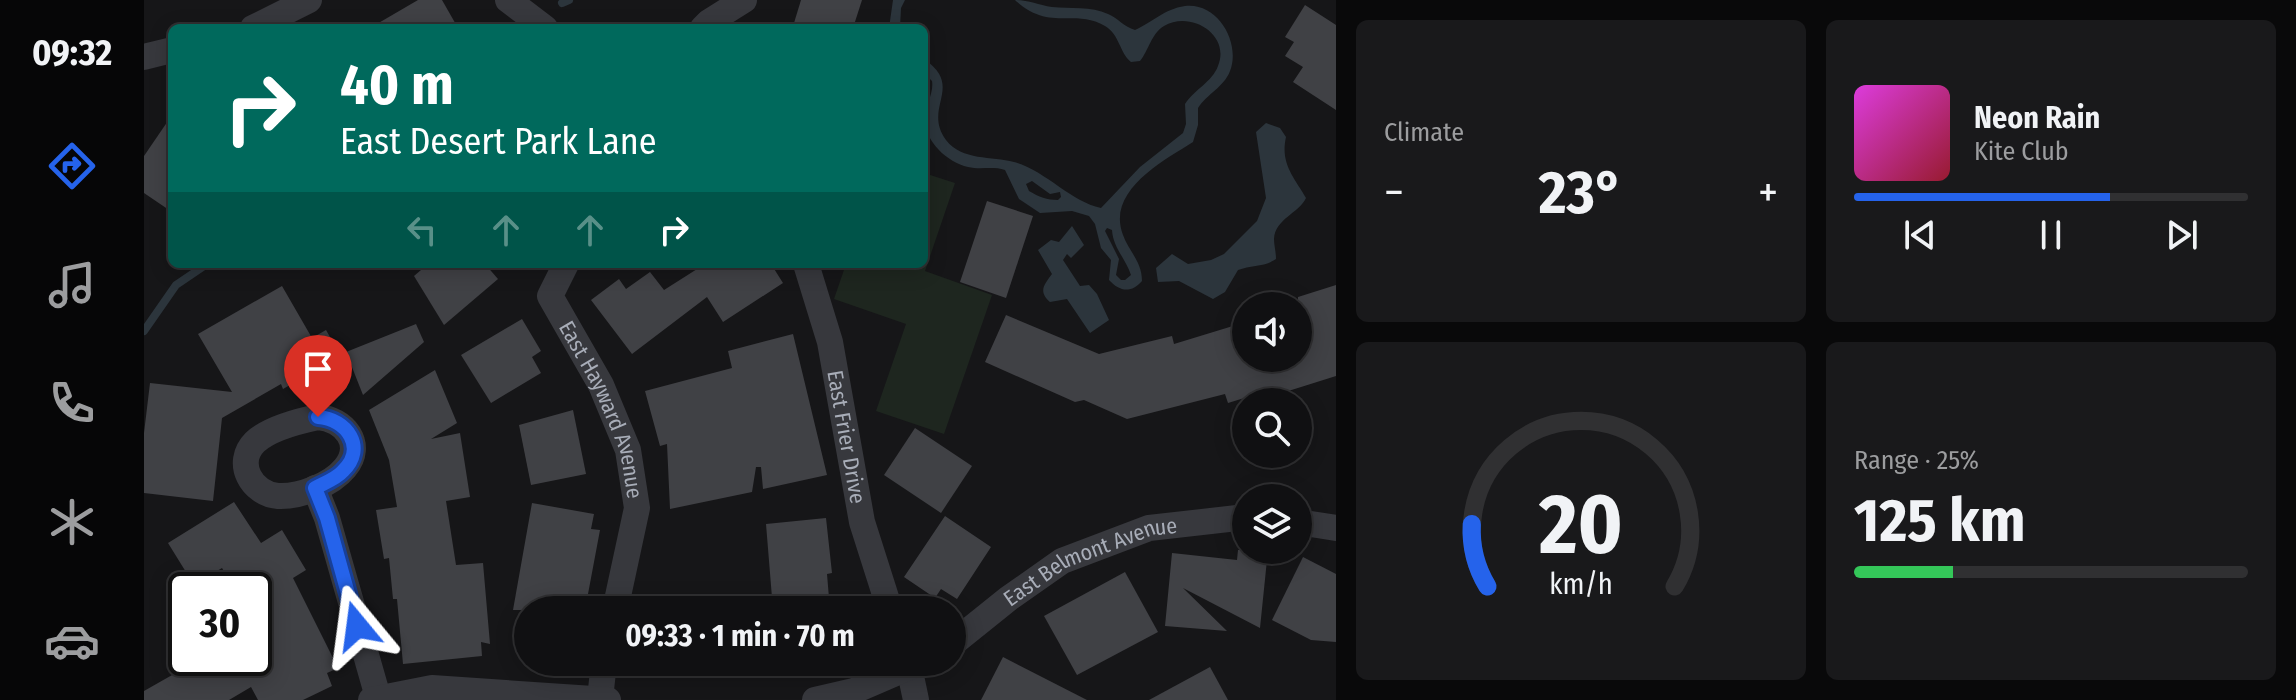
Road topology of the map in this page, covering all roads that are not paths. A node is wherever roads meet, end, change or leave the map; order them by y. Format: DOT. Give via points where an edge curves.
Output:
graph roads {
  1 [pos="309,0"];
  2 [pos="744,0"];
  3 [pos="515,5"];
  4 [pos="261,24"];
  5 [pos="540,24"];
  6 [pos="707,24"];
  7 [pos="168,51"];
  8 [pos="144,57"];
  9 [pos="564,268"];
  10 [pos="807,268"];
  11 [pos="315,488"];
  12 [pos="1232,519"];
  13 [pos="1312,524"];
  14 [pos="1336,528"];
  15 [pos="618,596"];
  16 [pos="886,596"];
  17 [pos="966,633"];
  18 [pos="604,676"];
  19 [pos="887,676"];
  20 [pos="914,676"];
  21 [pos="374,699"];
  22 [pos="604,699"];
  23 [pos="815,700"];
  24 [pos="916,700"];
  1 -- 4 [label="street"];
  2 -- 6 [label="street"];
  3 -- 5 [label="street"];
  7 -- 8 [label="street"];
  9 -- 15 [label="street, East Hayward Avenue" via="550,296 601,385 628,450 637,508"];
  10 -- 16 [label="street, East Frier Drive" via="830,342 862,522"];
  11 -- 21 [label="street"];
  12 -- 17 [label="street, East Belmont Avenue" via="1149,528 1062,561"];
  13 -- 14 [label="street"];
  18 -- 22 [label="street"];
  19 -- 23 [label="street"];
  20 -- 24 [label="street"];
  21 -- 22 [label="street" via="432,688"];
}
